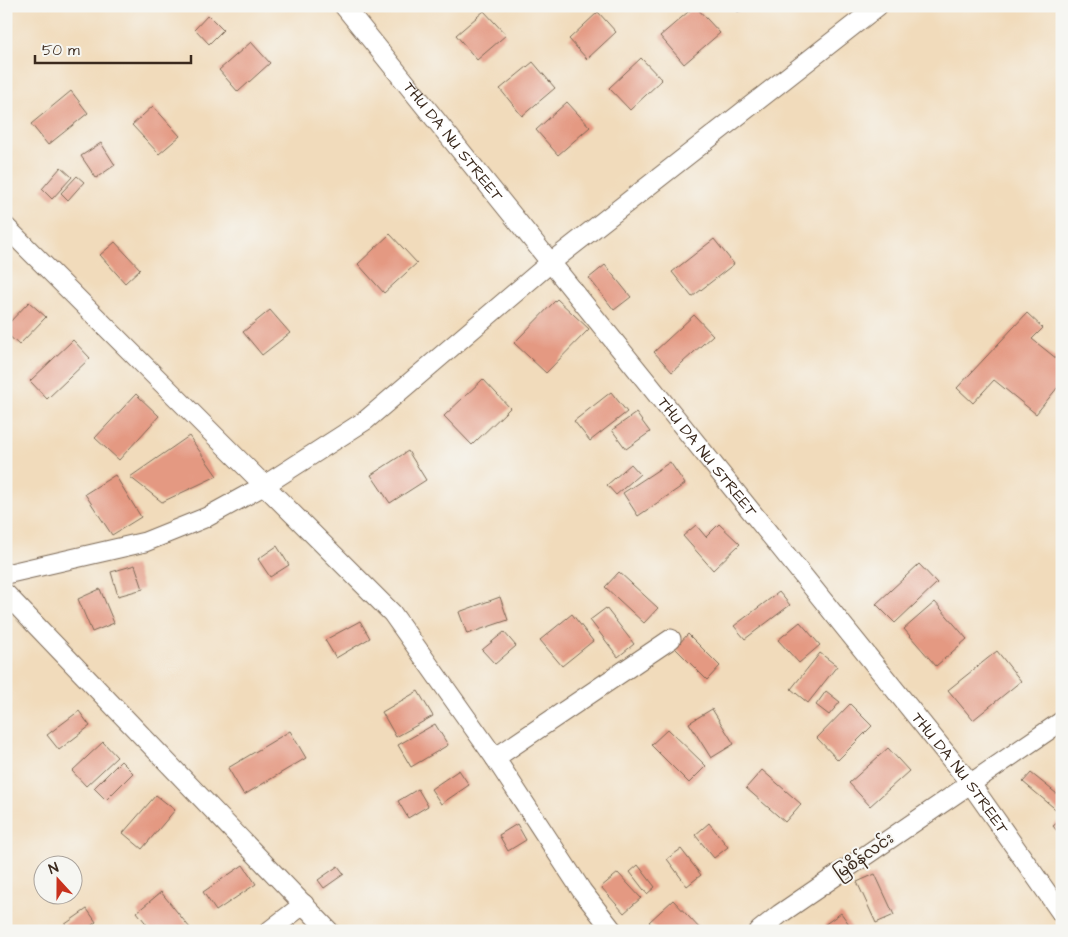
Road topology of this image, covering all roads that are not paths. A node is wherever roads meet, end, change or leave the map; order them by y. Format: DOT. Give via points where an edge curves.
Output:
graph roads {
  1 [pos="344,6"];
  2 [pos="878,6"];
  3 [pos="6,228"];
  4 [pos="550,263"];
  5 [pos="265,485"];
  6 [pos="6,574"];
  7 [pos="6,594"];
  8 [pos="671,639"];
  9 [pos="1062,721"];
  10 [pos="494,758"];
  11 [pos="970,783"];
  12 [pos="304,904"];
  13 [pos="1062,914"];
  14 [pos="269,931"];
  15 [pos="329,931"];
  16 [pos="613,931"];
  17 [pos="759,931"];
  1 -- 4 [label="street, THU DA NU STREET"];
  2 -- 4 [label="street"];
  3 -- 5 [label="street"];
  4 -- 5 [label="street" via="366,420"];
  4 -- 11 [label="street, THU DA NU STREET"];
  5 -- 6 [label="street" via="207,517 144,542"];
  5 -- 10 [label="street" via="392,613"];
  7 -- 12 [label="street"];
  8 -- 10 [label="street"];
  9 -- 11 [label="street, မြစိန်လင်း"];
  10 -- 16 [label="street" via="582,891"];
  11 -- 13 [label="street, THU DA NU STREET"];
  11 -- 17 [label="street, မြစိန်လင်း"];
  12 -- 14 [label="street"];
  12 -- 15 [label="street"];
}
